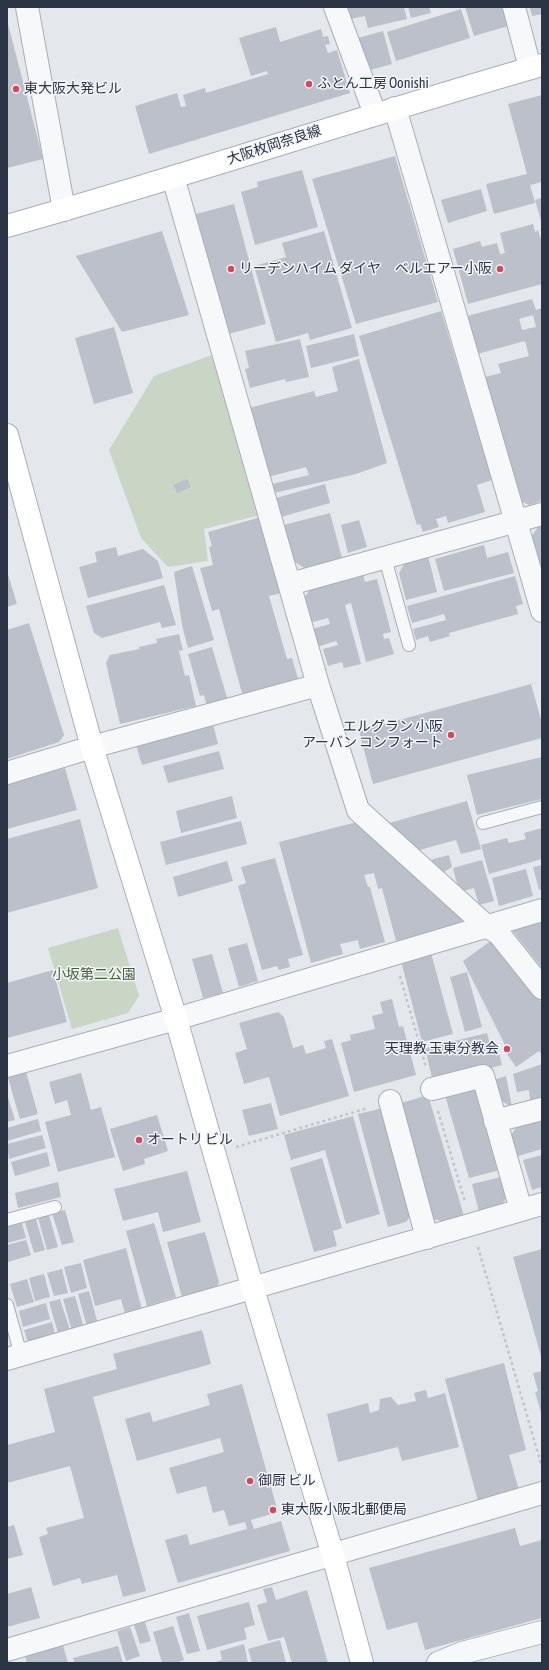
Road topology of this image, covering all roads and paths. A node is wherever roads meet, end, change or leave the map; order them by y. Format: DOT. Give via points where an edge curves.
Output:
graph roads {
  1 [pos="28,7"];
  2 [pos="335,7"];
  3 [pos="514,7"];
  4 [pos="536,67"];
  5 [pos="385,111"];
  6 [pos="173,177"];
  7 [pos="64,210"];
  8 [pos="7,226"];
  9 [pos="7,435"];
  10 [pos="542,514"];
  11 [pos="516,521"];
  12 [pos="385,558"];
  13 [pos="290,584"];
  14 [pos="542,611"];
  15 [pos="409,645"];
  16 [pos="318,684"];
  17 [pos="92,747"];
  18 [pos="7,773"];
  19 [pos="542,807"];
  20 [pos="483,823"];
  21 [pos="542,910"];
  22 [pos="485,925"];
  23 [pos="542,988"];
  24 [pos="176,1019"];
  25 [pos="7,1066"];
  26 [pos="432,1089"];
  27 [pos="390,1101"];
  28 [pos="542,1108"];
  29 [pos="495,1122"];
  30 [pos="234,1148"];
  31 [pos="542,1204"];
  32 [pos="55,1207"];
  33 [pos="521,1210"];
  34 [pos="7,1220"];
  35 [pos="427,1238"];
  36 [pos="253,1289"];
  37 [pos="7,1305"];
  38 [pos="14,1357"];
  39 [pos="542,1493"];
  40 [pos="333,1555"];
  41 [pos="542,1632"];
  42 [pos="7,1650"];
  43 [pos="362,1663"];
  44 [pos="438,1663"];
  1 -- 7 [label="street"];
  2 -- 5 [label="street"];
  3 -- 4 [label="street"];
  4 -- 5 [label="street, 大阪枚岡奈良線"];
  5 -- 6 [label="street, 大阪枚岡奈良線"];
  5 -- 11 [label="street"];
  6 -- 7 [label="street, 大阪枚岡奈良線"];
  6 -- 13 [label="street"];
  7 -- 8 [label="street, 大阪枚岡奈良線"];
  9 -- 17 [label="street"];
  10 -- 11 [label="street"];
  11 -- 12 [label="street"];
  11 -- 14 [label="street"];
  12 -- 13 [label="street"];
  12 -- 15 [label="lane"];
  13 -- 16 [label="street"];
  16 -- 17 [label="street"];
  16 -- 22 [label="street" via="358,810"];
  17 -- 18 [label="street"];
  17 -- 24 [label="street"];
  19 -- 20 [label="lane"];
  21 -- 22 [label="street"];
  22 -- 23 [label="street" via="498,934"];
  22 -- 24 [label="street"];
  24 -- 25 [label="street"];
  24 -- 36 [label="street"];
  26 -- 29 [label="street" via="483,1076"];
  27 -- 30 [label="path"];
  27 -- 35 [label="street"];
  28 -- 29 [label="street"];
  29 -- 33 [label="street"];
  31 -- 33 [label="street"];
  32 -- 34 [label="lane"];
  33 -- 35 [label="street"];
  35 -- 36 [label="street"];
  36 -- 38 [label="street"];
  36 -- 40 [label="street"];
  37 -- 38 [label="lane"];
  39 -- 40 [label="street"];
  40 -- 42 [label="street"];
  40 -- 43 [label="street"];
  41 -- 44 [label="street" via="462,1653"];
}
